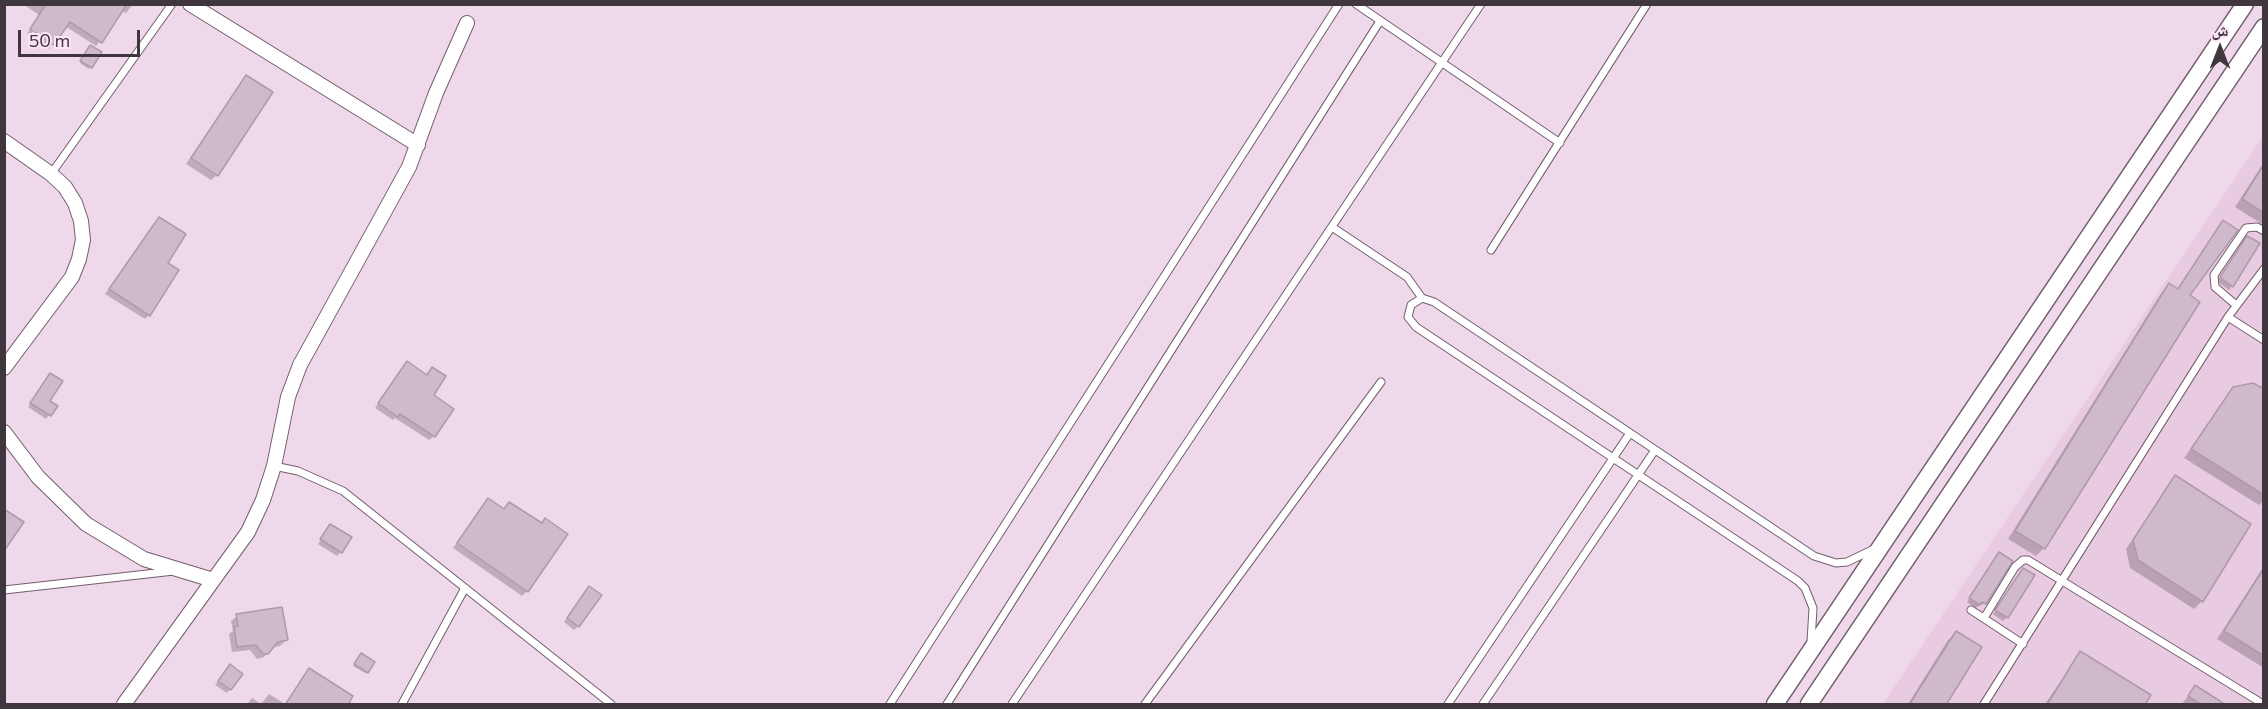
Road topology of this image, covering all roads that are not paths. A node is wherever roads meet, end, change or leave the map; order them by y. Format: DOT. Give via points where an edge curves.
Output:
graph roads {
  1 [pos="172,4"];
  2 [pos="190,4"];
  3 [pos="1339,4"];
  4 [pos="1356,4"];
  5 [pos="1481,4"];
  6 [pos="1647,4"];
  7 [pos="2245,4"];
  8 [pos="1380,21"];
  9 [pos="467,23"];
  10 [pos="2264,27"];
  11 [pos="1442,63"];
  12 [pos="4,141"];
  13 [pos="1560,143"];
  14 [pos="418,145"];
  15 [pos="51,174"];
  16 [pos="1332,226"];
  17 [pos="2264,231"];
  18 [pos="1491,250"];
  19 [pos="2264,269"];
  20 [pos="1422,298"];
  21 [pos="2236,305"];
  22 [pos="2228,317"];
  23 [pos="2264,340"];
  24 [pos="4,368"];
  25 [pos="1381,382"];
  26 [pos="4,432"];
  27 [pos="1630,433"];
  28 [pos="1656,450"];
  29 [pos="1613,458"];
  30 [pos="274,466"];
  31 [pos="1639,475"];
  32 [pos="1885,543"];
  33 [pos="176,571"];
  34 [pos="1862,575"];
  35 [pos="213,580"];
  36 [pos="2064,580"];
  37 [pos="465,588"];
  38 [pos="4,590"];
  39 [pos="1884,592"];
  40 [pos="1971,610"];
  41 [pos="1984,618"];
  42 [pos="2023,644"];
  43 [pos="1810,651"];
  44 [pos="124,705"];
  45 [pos="402,705"];
  46 [pos="611,705"];
  47 [pos="890,705"];
  48 [pos="947,705"];
  49 [pos="1012,705"];
  50 [pos="1145,705"];
  51 [pos="1448,705"];
  52 [pos="1483,705"];
  53 [pos="1775,705"];
  54 [pos="1809,705"];
  55 [pos="1984,705"];
  56 [pos="2263,705"];
  1 -- 15 [label="lane"];
  2 -- 14 [label="street"];
  3 -- 47 [label="lane"];
  4 -- 8 [label="lane"];
  5 -- 11 [label="lane"];
  6 -- 13 [label="lane"];
  7 -- 32 [label="street"];
  8 -- 11 [label="lane"];
  8 -- 48 [label="lane"];
  9 -- 14 [label="street"];
  10 -- 39 [label="street"];
  11 -- 13 [label="lane"];
  11 -- 16 [label="lane"];
  12 -- 15 [label="street"];
  13 -- 18 [label="lane"];
  14 -- 30 [label="street" via="391,202 300,365 288,397"];
  15 -- 24 [label="street" via="65,187 81,221 79,259 72,276"];
  16 -- 20 [label="lane" via="1407,276"];
  16 -- 49 [label="lane"];
  17 -- 21 [label="lane" via="2246,228 2214,275 2215,287"];
  19 -- 21 [label="lane"];
  20 -- 27 [label="lane" via="1434,302"];
  20 -- 29 [label="lane" via="1408,311 1416,327"];
  21 -- 22 [label="lane"];
  22 -- 23 [label="lane"];
  22 -- 36 [label="lane"];
  25 -- 50 [label="lane"];
  26 -- 33 [label="street" via="38,477 86,524 144,559"];
  27 -- 28 [label="lane"];
  27 -- 29 [label="lane"];
  28 -- 31 [label="lane"];
  28 -- 32 [label="lane" via="1824,561 1847,562"];
  29 -- 31 [label="lane"];
  29 -- 51 [label="lane"];
  30 -- 35 [label="street" via="248,532"];
  30 -- 37 [label="lane" via="314,477 344,491"];
  31 -- 43 [label="lane" via="1805,588 1814,608"];
  31 -- 52 [label="lane"];
  32 -- 34 [label="street"];
  33 -- 35 [label="street"];
  33 -- 38 [label="lane"];
  34 -- 39 [label="street" via="1868,593 1881,596"];
  34 -- 43 [label="street"];
  35 -- 44 [label="street"];
  36 -- 41 [label="lane" via="2033,561 2023,560"];
  36 -- 42 [label="lane"];
  36 -- 56 [label="lane"];
  37 -- 45 [label="lane"];
  37 -- 46 [label="lane"];
  39 -- 54 [label="street"];
  40 -- 41 [label="lane"];
  41 -- 42 [label="lane"];
  42 -- 55 [label="lane"];
  43 -- 53 [label="street"];
}
